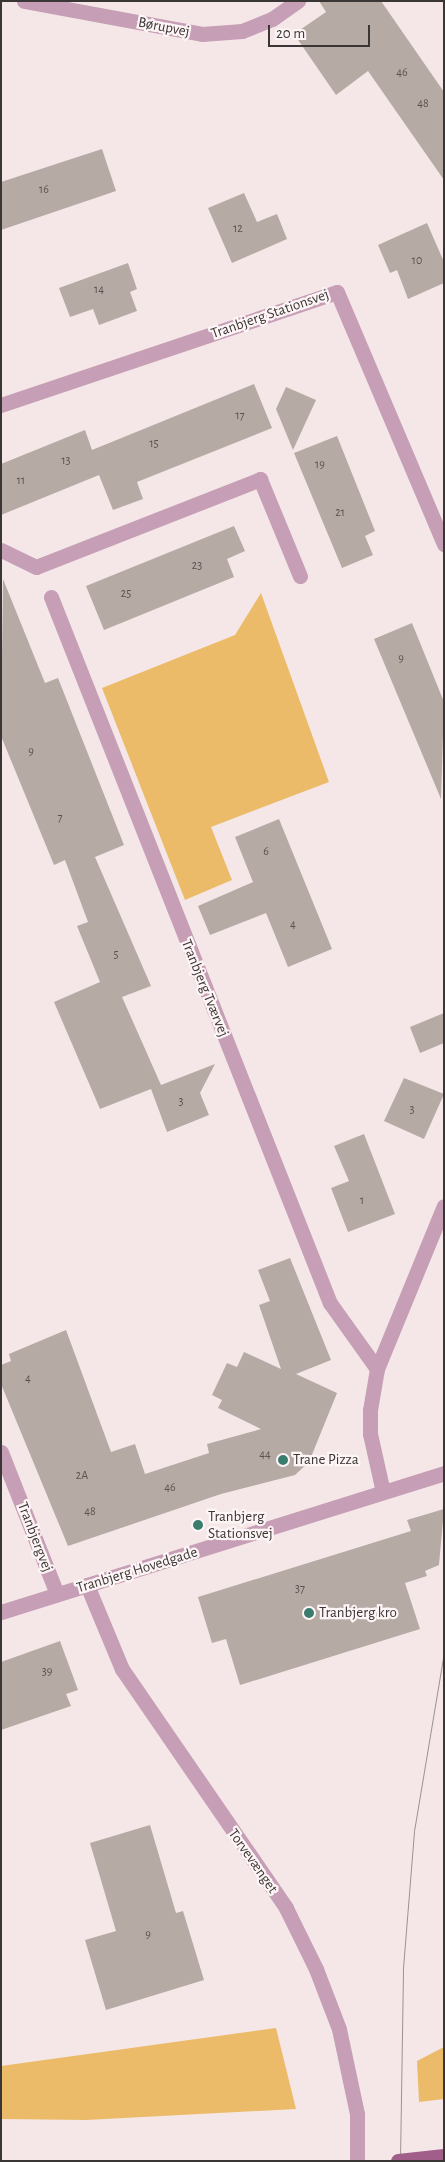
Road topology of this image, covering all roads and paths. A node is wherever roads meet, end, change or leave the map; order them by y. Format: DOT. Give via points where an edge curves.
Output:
graph roads {
  1 [pos="24,1"];
  2 [pos="298,1"];
  3 [pos="1,405"];
  4 [pos="444,544"];
  5 [pos="1,550"];
  6 [pos="300,576"];
  7 [pos="51,597"];
  8 [pos="444,1206"];
  9 [pos="378,1368"];
  10 [pos="1,1452"];
  11 [pos="444,1473"];
  12 [pos="383,1492"];
  13 [pos="87,1585"];
  14 [pos="57,1594"];
  15 [pos="1,1612"];
  16 [pos="444,2156"];
  17 [pos="357,2161"];
  18 [pos="398,2161"];
  1 -- 2 [label="street, Børupvej" via="202,34 242,31"];
  3 -- 4 [label="street, Tranbjerg Stationsvej" via="337,292"];
  5 -- 6 [label="street" via="36,568 260,479"];
  7 -- 9 [label="street, Tranbjerg Tværvej" via="330,1303"];
  8 -- 9 [label="street"];
  9 -- 12 [label="street" via="370,1426"];
  10 -- 14 [label="street, Tranbjergvej"];
  11 -- 12 [label="street, Tranbjerg Hovedgade"];
  12 -- 13 [label="street, Tranbjerg Hovedgade"];
  13 -- 14 [label="street, Tranbjerg Hovedgade"];
  13 -- 17 [label="street, Torvevænget" via="122,1669 286,1908 316,1969 339,2029 357,2114"];
  14 -- 15 [label="street, Tranbjerg Hovedgade"];
  16 -- 18 [label="main road, bridge"];
}
